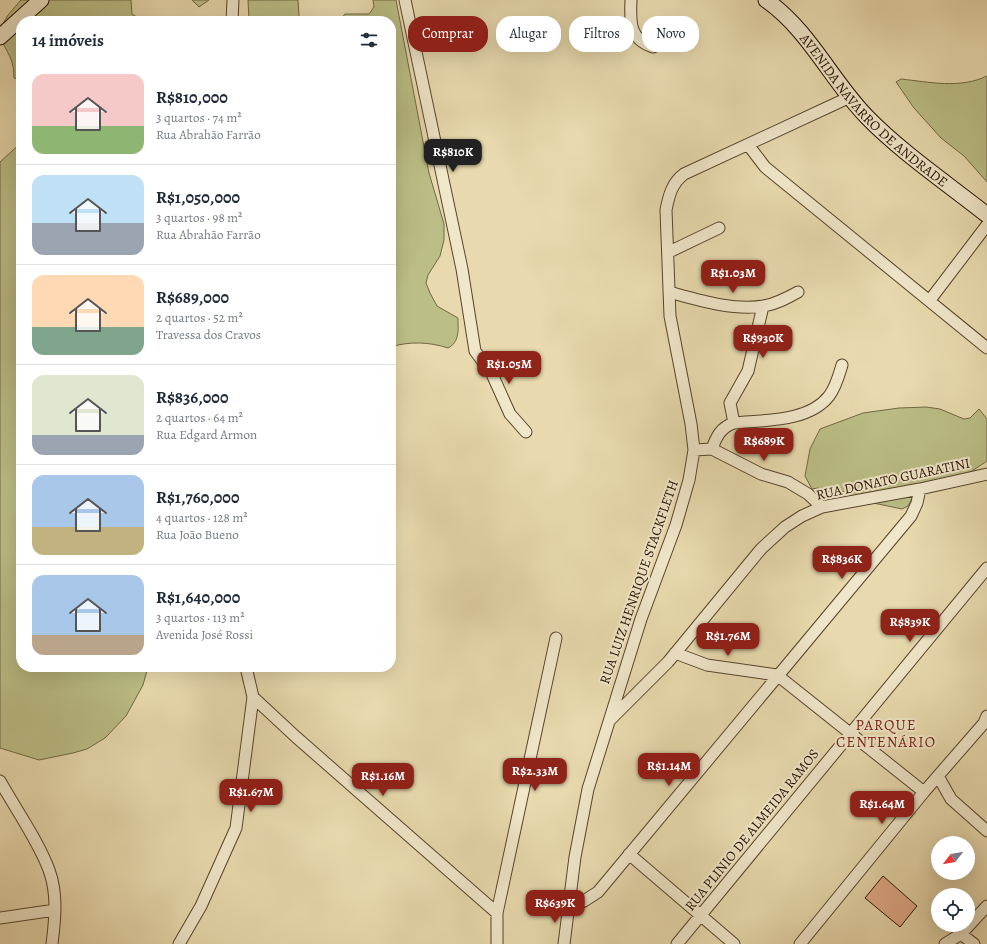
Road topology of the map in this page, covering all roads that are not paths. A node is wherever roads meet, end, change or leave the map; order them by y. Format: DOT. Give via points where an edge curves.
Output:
graph roads {
  1 [pos="41,0"];
  2 [pos="233,0"];
  3 [pos="405,0"];
  4 [pos="631,0"];
  5 [pos="766,0"];
  6 [pos="23,16"];
  7 [pos="232,16"];
  8 [pos="16,23"];
  9 [pos="0,37"];
  10 [pos="642,43"];
  11 [pos="850,97"];
  12 [pos="749,146"];
  13 [pos="987,215"];
  14 [pos="987,225"];
  15 [pos="719,228"];
  16 [pos="669,252"];
  17 [pos="669,292"];
  18 [pos="798,292"];
  19 [pos="930,300"];
  20 [pos="763,306"];
  21 [pos="987,348"];
  22 [pos="842,365"];
  23 [pos="734,423"];
  24 [pos="526,432"];
  25 [pos="694,450"];
  26 [pos="712,450"];
  27 [pos="987,474"];
  28 [pos="920,489"];
  29 [pos="822,507"];
  30 [pos="987,568"];
  31 [pos="556,638"];
  32 [pos="675,653"];
  33 [pos="247,672"];
  34 [pos="777,675"];
  35 [pos="254,697"];
  36 [pos="986,720"];
  37 [pos="608,722"];
  38 [pos="850,733"];
  39 [pos="938,776"];
  40 [pos="0,781"];
  41 [pos="924,792"];
  42 [pos="987,831"];
  43 [pos="629,854"];
  44 [pos="987,906"];
  45 [pos="568,908"];
  46 [pos="55,910"];
  47 [pos="497,912"];
  48 [pos="701,916"];
  49 [pos="0,918"];
  50 [pos="961,934"];
  51 [pos="52,944"];
  52 [pos="179,944"];
  53 [pos="497,944"];
  54 [pos="564,944"];
  55 [pos="677,944"];
  56 [pos="734,944"];
  57 [pos="800,944"];
  58 [pos="945,944"];
  59 [pos="974,944"];
  1 -- 6 [label="street"];
  2 -- 7 [label="street"];
  3 -- 24 [label="street" via="462,269 475,351 492,374 510,414"];
  4 -- 10 [label="street" via="633,30"];
  5 -- 11 [label="street, AVENIDA NAVARRO DE ANDRADE" via="791,21"];
  8 -- 9 [label="street"];
  11 -- 12 [label="street"];
  11 -- 13 [label="street, AVENIDA NAVARRO DE ANDRADE" via="904,149"];
  12 -- 16 [label="street, RUA LUIZ HENRIQUE STACKFLETH" via="677,179 668,197 666,210"];
  12 -- 19 [label="street" via="765,167"];
  14 -- 19 [label="street"];
  15 -- 16 [label="street"];
  16 -- 17 [label="street, RUA LUIZ HENRIQUE STACKFLETH"];
  17 -- 20 [label="street" via="715,303"];
  17 -- 25 [label="street, RUA LUIZ HENRIQUE STACKFLETH" via="673,337"];
  18 -- 20 [label="street"];
  19 -- 21 [label="street"];
  20 -- 23 [label="street" via="748,371 731,399 730,409"];
  22 -- 23 [label="street" via="831,393 817,406 798,415"];
  23 -- 26 [label="street" via="722,430"];
  25 -- 26 [label="street"];
  25 -- 37 [label="street, RUA LUIZ HENRIQUE STACKFLETH" via="689,480 676,525 641,619"];
  26 -- 29 [label="street" via="761,474 788,482 808,494"];
  27 -- 28 [label="street, RUA DONATO GUARATINI"];
  28 -- 29 [label="street, RUA DONATO GUARATINI"];
  28 -- 34 [label="street" via="911,516"];
  29 -- 32 [label="street, RUA DONATO GUARATINI" via="785,527 761,549"];
  30 -- 38 [label="street, RUA PLINIO DE ALMEIDA RAMOS"];
  31 -- 47 [label="street"];
  32 -- 34 [label="street" via="707,665"];
  32 -- 37 [label="street, RUA DONATO GUARATINI"];
  33 -- 35 [label="street"];
  34 -- 38 [label="street"];
  34 -- 43 [label="street"];
  35 -- 47 [label="street" via="296,737"];
  35 -- 52 [label="street" via="236,828 201,906"];
  36 -- 39 [label="street"];
  37 -- 45 [label="street, RUA LUIZ HENRIQUE STACKFLETH" via="588,789"];
  38 -- 41 [label="street"];
  38 -- 48 [label="street, RUA PLINIO DE ALMEIDA RAMOS"];
  39 -- 41 [label="street"];
  39 -- 42 [label="street" via="951,799"];
  40 -- 46 [label="street" via="49,871"];
  41 -- 57 [label="street"];
  43 -- 45 [label="street" via="598,892"];
  43 -- 48 [label="street"];
  44 -- 50 [label="street"];
  45 -- 54 [label="street, RUA LUIZ HENRIQUE STACKFLETH"];
  46 -- 49 [label="street"];
  46 -- 51 [label="street"];
  47 -- 53 [label="street"];
  48 -- 55 [label="street, RUA PLINIO DE ALMEIDA RAMOS"];
  48 -- 56 [label="street"];
  50 -- 58 [label="street"];
  50 -- 59 [label="street"];
}
